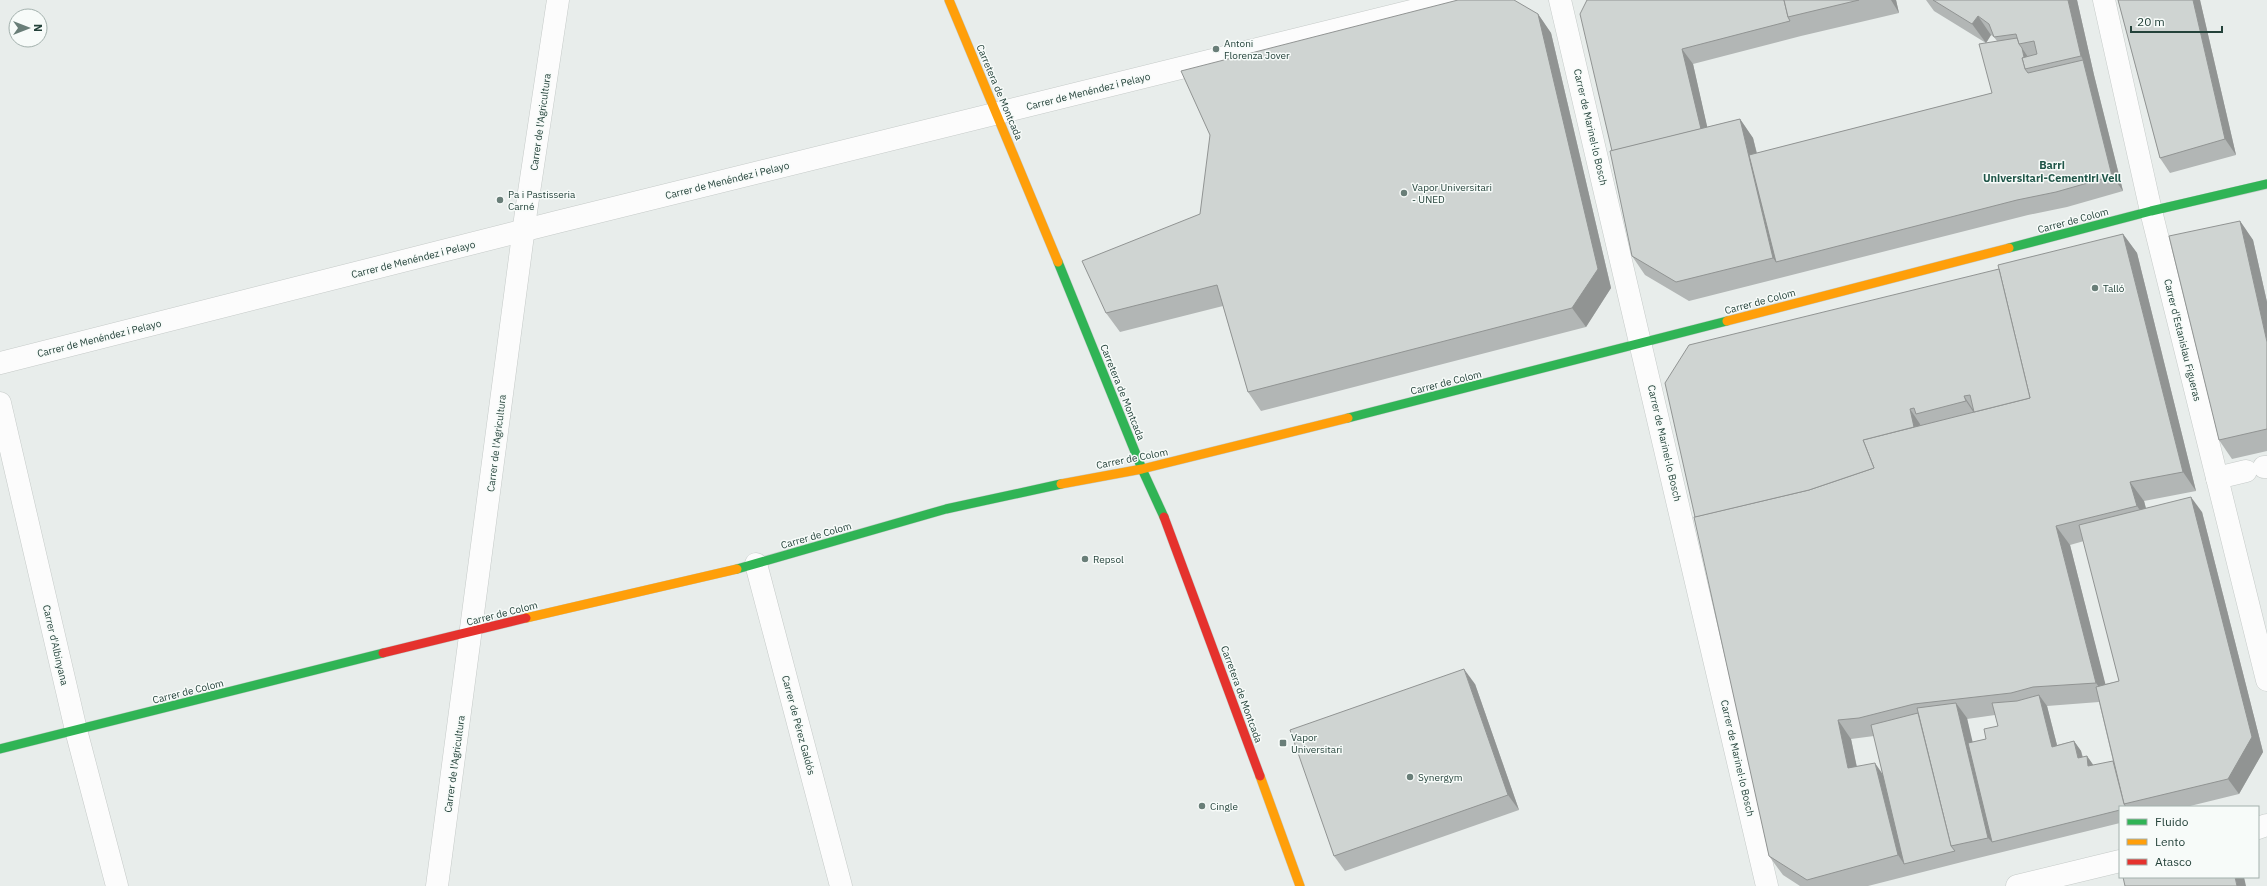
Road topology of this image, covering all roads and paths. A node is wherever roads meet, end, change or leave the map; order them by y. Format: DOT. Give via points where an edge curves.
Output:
graph roads {
  1 [pos="558,0"];
  2 [pos="949,0"];
  3 [pos="1456,0"];
  4 [pos="1560,0"];
  5 [pos="2104,0"];
  6 [pos="997,113"];
  7 [pos="2267,184"];
  8 [pos="2151,211"];
  9 [pos="524,231"];
  10 [pos="1642,343"];
  11 [pos="0,363"];
  12 [pos="0,403"];
  13 [pos="2259,468"];
  14 [pos="1142,469"];
  15 [pos="2217,478"];
  16 [pos="756,564"];
  17 [pos="472,631"];
  18 [pos="2267,680"];
  19 [pos="76,730"];
  20 [pos="0,749"];
  21 [pos="2119,861"];
  22 [pos="117,886"];
  23 [pos="437,886"];
  24 [pos="841,886"];
  25 [pos="1300,886"];
  26 [pos="1767,886"];
  27 [pos="2017,886"];
  1 -- 9 [label="street, Carrer de l'Agricultura"];
  2 -- 6 [label="street, Carretera de Montcada"];
  3 -- 6 [label="street, Carrer de Menéndez i Pelayo"];
  4 -- 10 [label="street, Carrer de Marinel·lo Bosch"];
  5 -- 8 [label="street, Carrer d'Estanislau Figueras"];
  6 -- 9 [label="street, Carrer de Menéndez i Pelayo"];
  6 -- 14 [label="street, Carretera de Montcada"];
  7 -- 8 [label="street, Carrer de Colom"];
  8 -- 10 [label="street, Carrer de Colom"];
  8 -- 15 [label="street, Carrer d'Estanislau Figueras"];
  9 -- 11 [label="street, Carrer de Menéndez i Pelayo"];
  9 -- 17 [label="street, Carrer de l'Agricultura"];
  10 -- 14 [label="street, Carrer de Colom"];
  10 -- 26 [label="street, Carrer de Marinel·lo Bosch"];
  12 -- 19 [label="street, Carrer d'Albinyana"];
  13 -- 15 [label="street"];
  14 -- 16 [label="street, Carrer de Colom" via="1092,477 946,509"];
  14 -- 25 [label="street, Carretera de Montcada" via="1172,534"];
  15 -- 18 [label="street, Carrer d'Estanislau Figueras"];
  16 -- 17 [label="street, Carrer de Colom"];
  16 -- 24 [label="street, Carrer de Pérez Galdós"];
  17 -- 19 [label="street, Carrer de Colom"];
  17 -- 23 [label="street, Carrer de l'Agricultura"];
  19 -- 20 [label="street, Carrer de Colom"];
  19 -- 22 [label="street, Carrer d'Albinyana"];
  21 -- 27 [label="street"];
}
